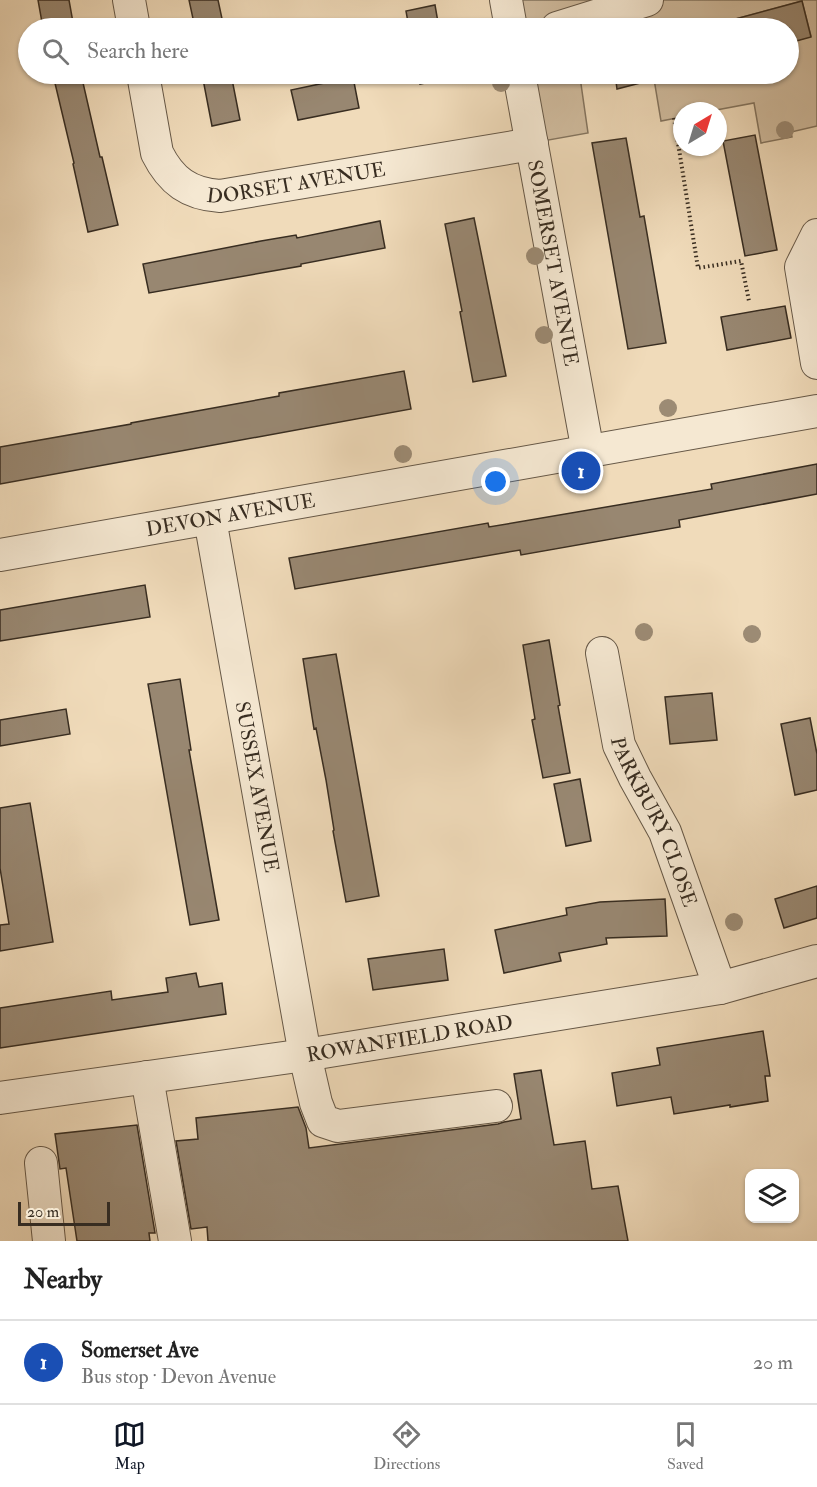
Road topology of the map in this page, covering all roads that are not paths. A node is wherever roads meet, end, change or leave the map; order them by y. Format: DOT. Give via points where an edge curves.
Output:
graph roads {
  1 [pos="129,0"];
  2 [pos="506,0"];
  3 [pos="647,0"];
  4 [pos="132,18"];
  5 [pos="509,18"];
  6 [pos="588,18"];
  7 [pos="145,84"];
  8 [pos="521,84"];
  9 [pos="532,144"];
  10 [pos="817,235"];
  11 [pos="817,363"];
  12 [pos="817,411"];
  13 [pos="588,452"];
  14 [pos="210,519"];
  15 [pos="0,555"];
  16 [pos="602,653"];
  17 [pos="817,961"];
  18 [pos="720,988"];
  19 [pos="305,1055"];
  20 [pos="147,1077"];
  21 [pos="0,1098"];
  22 [pos="496,1106"];
  23 [pos="41,1163"];
  24 [pos="49,1241"];
  25 [pos="175,1241"];
  1 -- 4 [label="street"];
  2 -- 5 [label="street"];
  3 -- 6 [label="street"];
  7 -- 9 [label="street, DORSET AVENUE" via="157,153 163,165 182,184 207,195 220,196"];
  8 -- 9 [label="street, SOMERSET AVENUE"];
  9 -- 13 [label="street, SOMERSET AVENUE"];
  10 -- 11 [label="street" via="801,267"];
  12 -- 13 [label="street, DEVON AVENUE"];
  13 -- 14 [label="street, DEVON AVENUE"];
  14 -- 15 [label="street, DEVON AVENUE"];
  14 -- 19 [label="street, SUSSEX AVENUE"];
  16 -- 18 [label="street, PARKBURY CLOSE" via="619,745 665,832"];
  17 -- 18 [label="street, ROWANFIELD ROAD"];
  18 -- 19 [label="street, ROWANFIELD ROAD"];
  19 -- 20 [label="street, ROWANFIELD ROAD"];
  19 -- 22 [label="street, SUSSEX AVENUE" via="323,1121 338,1126"];
  20 -- 21 [label="street, ROWANFIELD ROAD"];
  20 -- 25 [label="street"];
  23 -- 24 [label="street"];
}
